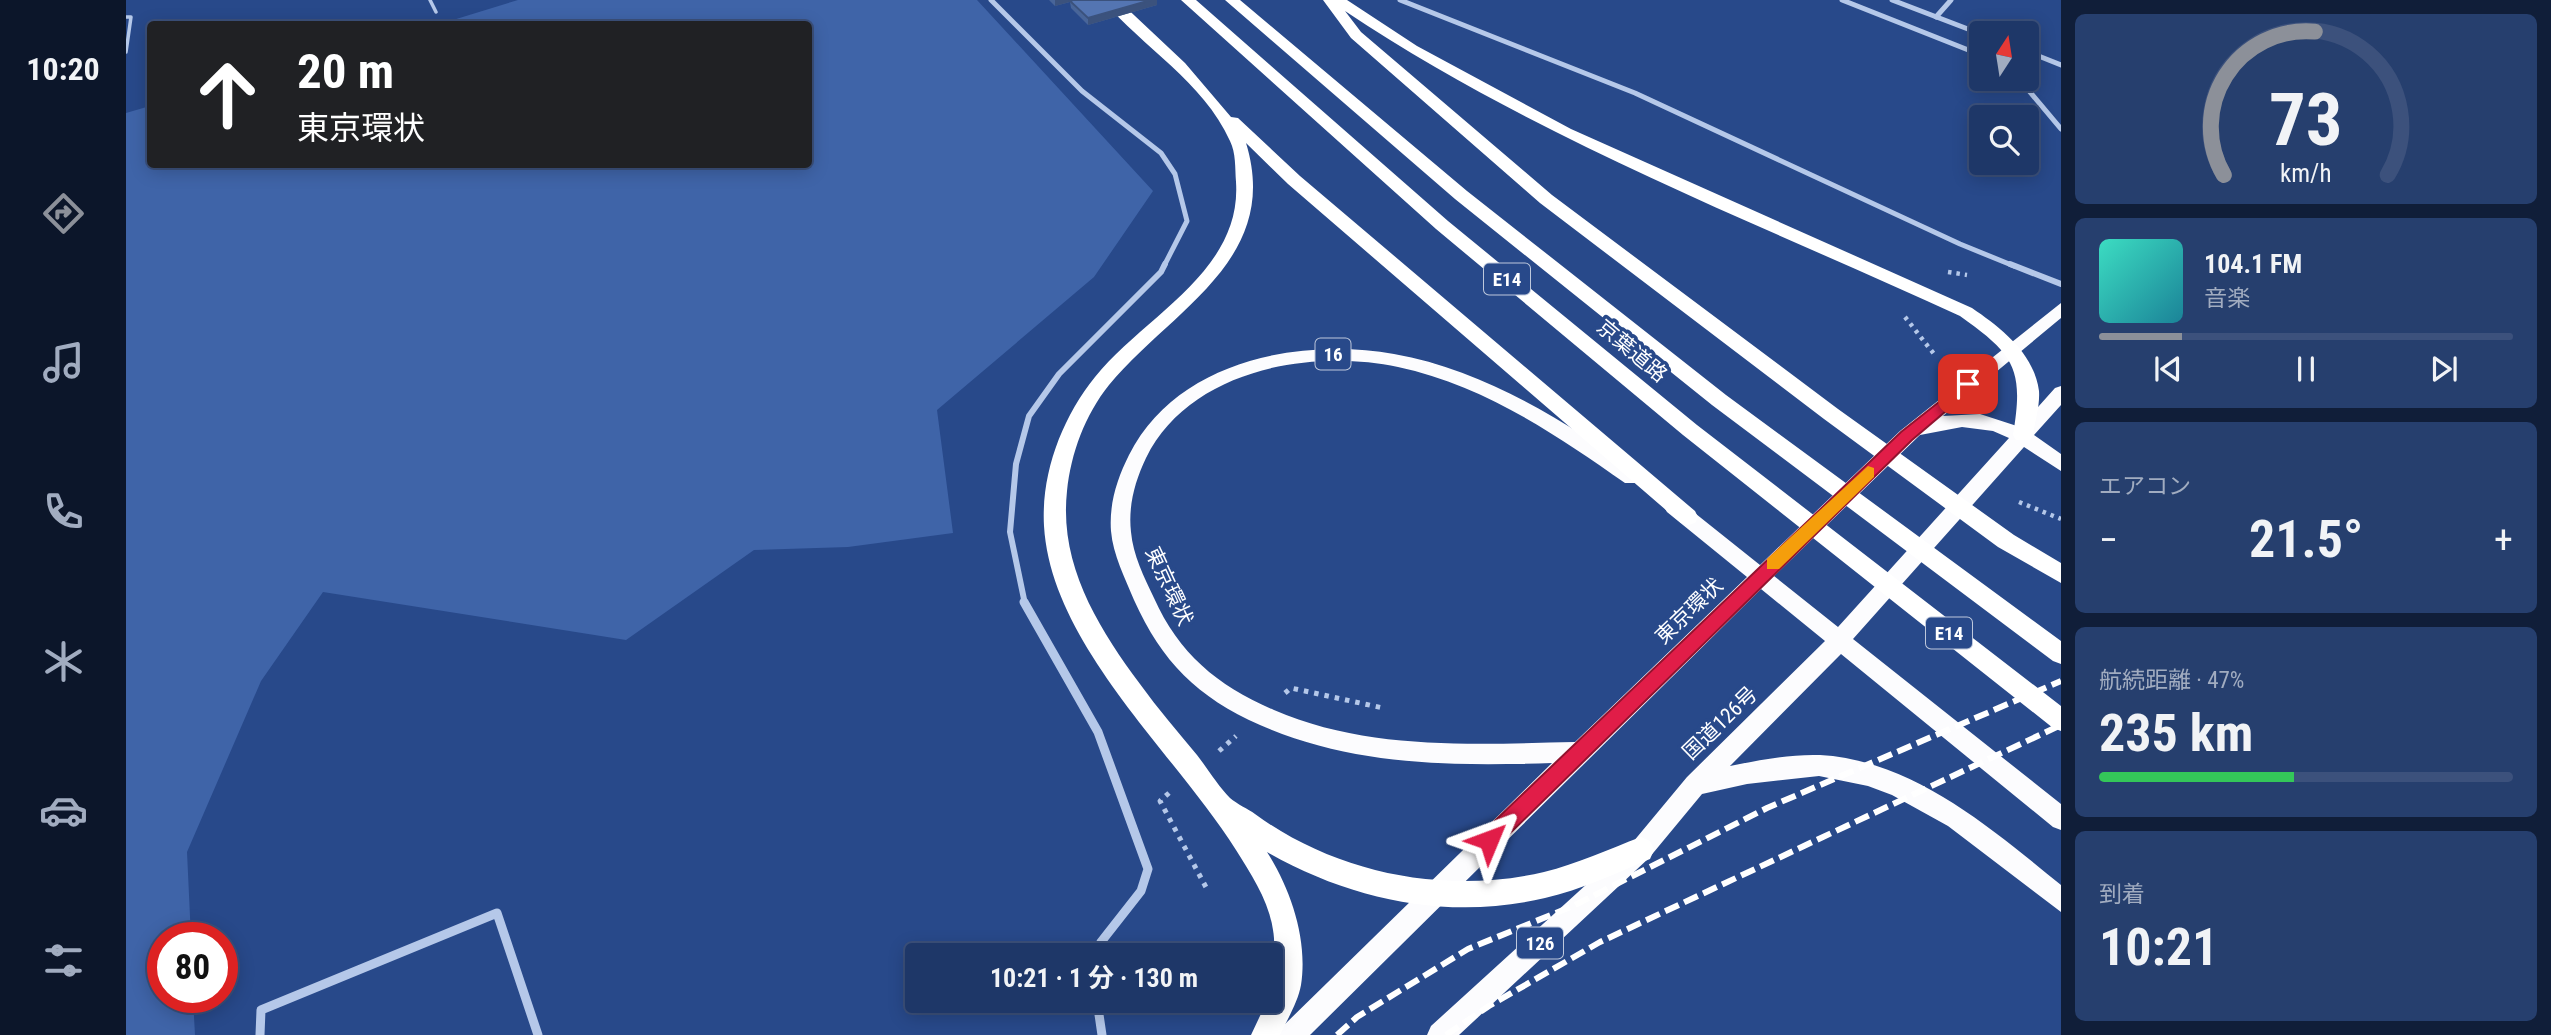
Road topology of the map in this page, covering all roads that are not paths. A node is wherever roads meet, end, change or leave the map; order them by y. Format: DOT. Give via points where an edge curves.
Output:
graph roads {
  1 [pos="430,0"];
  2 [pos="991,0"];
  3 [pos="1110,0"];
  4 [pos="1188,0"];
  5 [pos="1232,0"];
  6 [pos="1330,0"];
  7 [pos="1338,0"];
  8 [pos="1400,0"];
  9 [pos="1842,0"];
  10 [pos="1892,0"];
  11 [pos="1951,0"];
  12 [pos="436,12"];
  13 [pos="1936,17"];
  14 [pos="126,18"];
  15 [pos="1969,29"];
  16 [pos="1969,50"];
  17 [pos="126,52"];
  18 [pos="2039,56"];
  19 [pos="2061,65"];
  20 [pos="2028,91"];
  21 [pos="1211,100"];
  22 [pos="2061,130"];
  23 [pos="2061,284"];
  24 [pos="2061,309"];
  25 [pos="2010,348"];
  26 [pos="2061,393"];
  27 [pos="1910,433"];
  28 [pos="2023,435"];
  29 [pos="2061,464"];
  30 [pos="1688,517"];
  31 [pos="2061,574"];
  32 [pos="2061,654"];
  33 [pos="2061,720"];
  34 [pos="1580,752"];
  35 [pos="1695,785"];
  36 [pos="1213,795"];
  37 [pos="2061,819"];
  38 [pos="1641,850"];
  39 [pos="1434,893"];
  40 [pos="2061,900"];
  41 [pos="1101,943"];
  42 [pos="1099,1013"];
  43 [pos="260,1035"];
  44 [pos="538,1035"];
  45 [pos="1102,1035"];
  46 [pos="1265,1035"];
  47 [pos="1292,1035"];
  48 [pos="1440,1035"];
  1 -- 12 [label="lane"];
  2 -- 41 [label="street" via="1082,91 1161,153 1175,174 1186,221 1161,271 1059,374 1029,416 1016,464 1010,532 1025,606 1098,732 1148,870 1141,891"];
  3 -- 21 [label="highway"];
  4 -- 33 [label="highway, 京葉道路 / E14" via="1442,225 1679,422"];
  5 -- 32 [label="highway, 京葉道路 / E14" via="1461,195 1719,400"];
  6 -- 31 [label="highway" via="1356,35 1546,199 1831,414 2006,541"];
  7 -- 25 [label="highway" via="1377,28 1540,122 1966,312"];
  8 -- 23 [label="street" via="1635,93 1959,244"];
  9 -- 16 [label="street"];
  10 -- 13 [label="street"];
  11 -- 13 [label="street"];
  13 -- 15 [label="street"];
  14 -- 17 [label="lane" via="131,17"];
  18 -- 19 [label="street"];
  20 -- 22 [label="street"];
  21 -- 30 [label="highway" via="1305,189"];
  21 -- 36 [label="highway" via="1239,143 1247,180 1247,205 1239,234 1210,276 1102,381 1077,421 1058,479 1055,531 1068,585 1098,645 1148,718"];
  24 -- 25 [label="highway, 東京環状"];
  25 -- 27 [label="highway, 東京環状"];
  25 -- 28 [label="highway" via="2029,392"];
  26 -- 28 [label="highway"];
  27 -- 28 [label="highway" via="1958,421 2003,425"];
  27 -- 34 [label="highway, 東京環状"];
  28 -- 29 [label="highway"];
  28 -- 35 [label="highway, 国道126号 / 126" via="1819,663"];
  30 -- 34 [label="highway, 東京環状 / 16" via="1557,425 1516,404 1434,370 1357,355 1324,354 1219,378 1185,398 1156,424 1135,457 1122,494 1121,538 1135,579 1179,661 1226,695 1282,723 1332,740 1385,750 1436,755"];
  30 -- 37 [label="highway, 東京環状 / 16"];
  34 -- 39 [label="highway"];
  35 -- 38 [label="highway, 国道126号 / 126"];
  35 -- 40 [label="highway" via="1752,770 1832,767 1880,780 1932,800"];
  36 -- 39 [label="highway" via="1251,828 1296,854 1347,874"];
  36 -- 46 [label="highway" via="1281,902 1289,943 1287,985"];
  38 -- 39 [label="highway" via="1546,884 1480,895"];
  38 -- 48 [label="highway, 国道126号 / 126"];
  39 -- 47 [label="highway"];
  42 -- 45 [label="street"];
  43 -- 44 [label="street" via="261,1010 497,913"];
}
